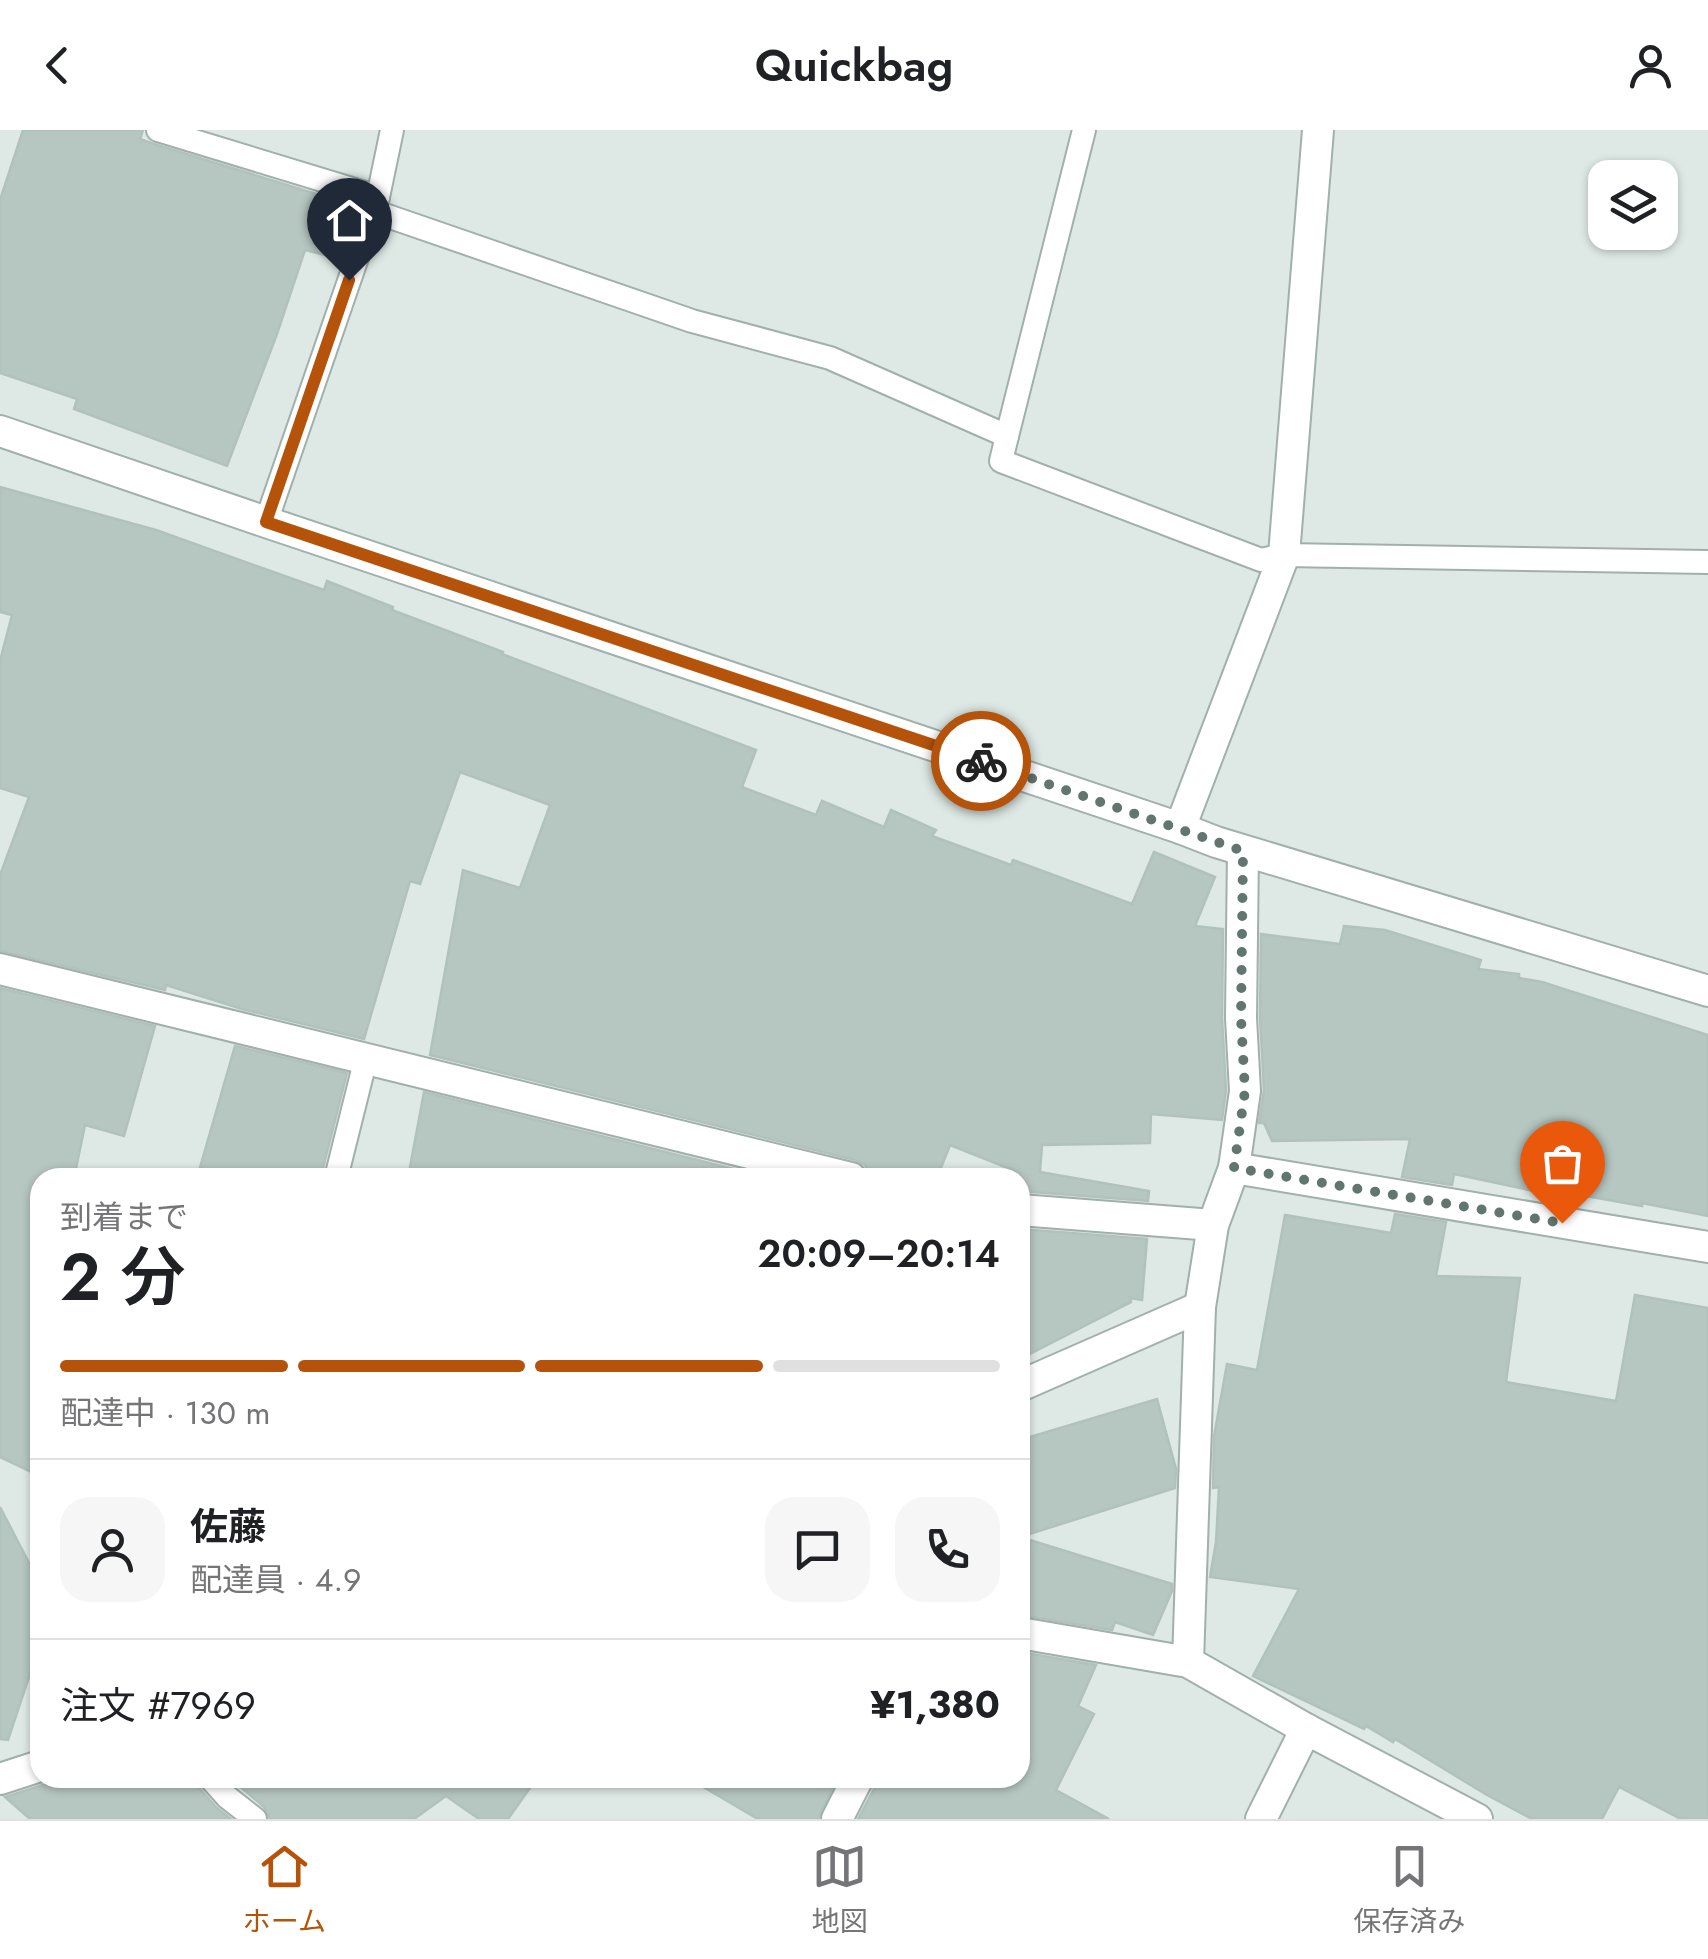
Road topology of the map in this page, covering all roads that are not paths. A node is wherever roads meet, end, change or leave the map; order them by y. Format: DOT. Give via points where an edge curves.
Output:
graph roads {
  1 [pos="158,130"];
  2 [pos="392,130"];
  3 [pos="1084,130"];
  4 [pos="1318,130"];
  5 [pos="375,204"];
  6 [pos="0,431"];
  7 [pos="1007,436"];
  8 [pos="266,522"];
  9 [pos="1284,555"];
  10 [pos="1708,562"];
  11 [pos="1180,828"];
  12 [pos="1243,851"];
  13 [pos="0,969"];
  14 [pos="1708,991"];
  15 [pos="366,1058"];
  16 [pos="338,1168"];
  17 [pos="811,1168"];
  18 [pos="1234,1168"];
  19 [pos="1030,1211"];
  20 [pos="1213,1226"];
  21 [pos="1708,1248"];
  22 [pos="1200,1306"];
  23 [pos="1030,1382"];
  24 [pos="1030,1635"];
  25 [pos="1188,1662"];
  26 [pos="1306,1729"];
  27 [pos="30,1769"];
  28 [pos="0,1779"];
  29 [pos="219,1788"];
  30 [pos="853,1788"];
  31 [pos="255,1819"];
  32 [pos="836,1819"];
  33 [pos="1261,1819"];
  34 [pos="1477,1819"];
  1 -- 5 [label="lane"];
  2 -- 5 [label="lane"];
  3 -- 7 [label="lane"];
  4 -- 9 [label="street"];
  5 -- 7 [label="lane" via="692,321 830,358"];
  5 -- 8 [label="lane"];
  6 -- 8 [label="street"];
  7 -- 9 [label="lane" via="1002,461 1261,560"];
  8 -- 11 [label="street"];
  9 -- 10 [label="lane"];
  9 -- 11 [label="street"];
  11 -- 12 [label="street"];
  12 -- 14 [label="street"];
  12 -- 18 [label="street" via="1245,1091"];
  13 -- 15 [label="street"];
  15 -- 16 [label="lane"];
  15 -- 17 [label="street"];
  18 -- 20 [label="street"];
  18 -- 21 [label="street"];
  19 -- 20 [label="street"];
  20 -- 22 [label="street"];
  22 -- 23 [label="street"];
  22 -- 25 [label="street"];
  24 -- 25 [label="street"];
  25 -- 26 [label="street"];
  26 -- 33 [label="street"];
  26 -- 34 [label="street"];
  27 -- 28 [label="street"];
  29 -- 31 [label="lane"];
  30 -- 32 [label="street"];
}
